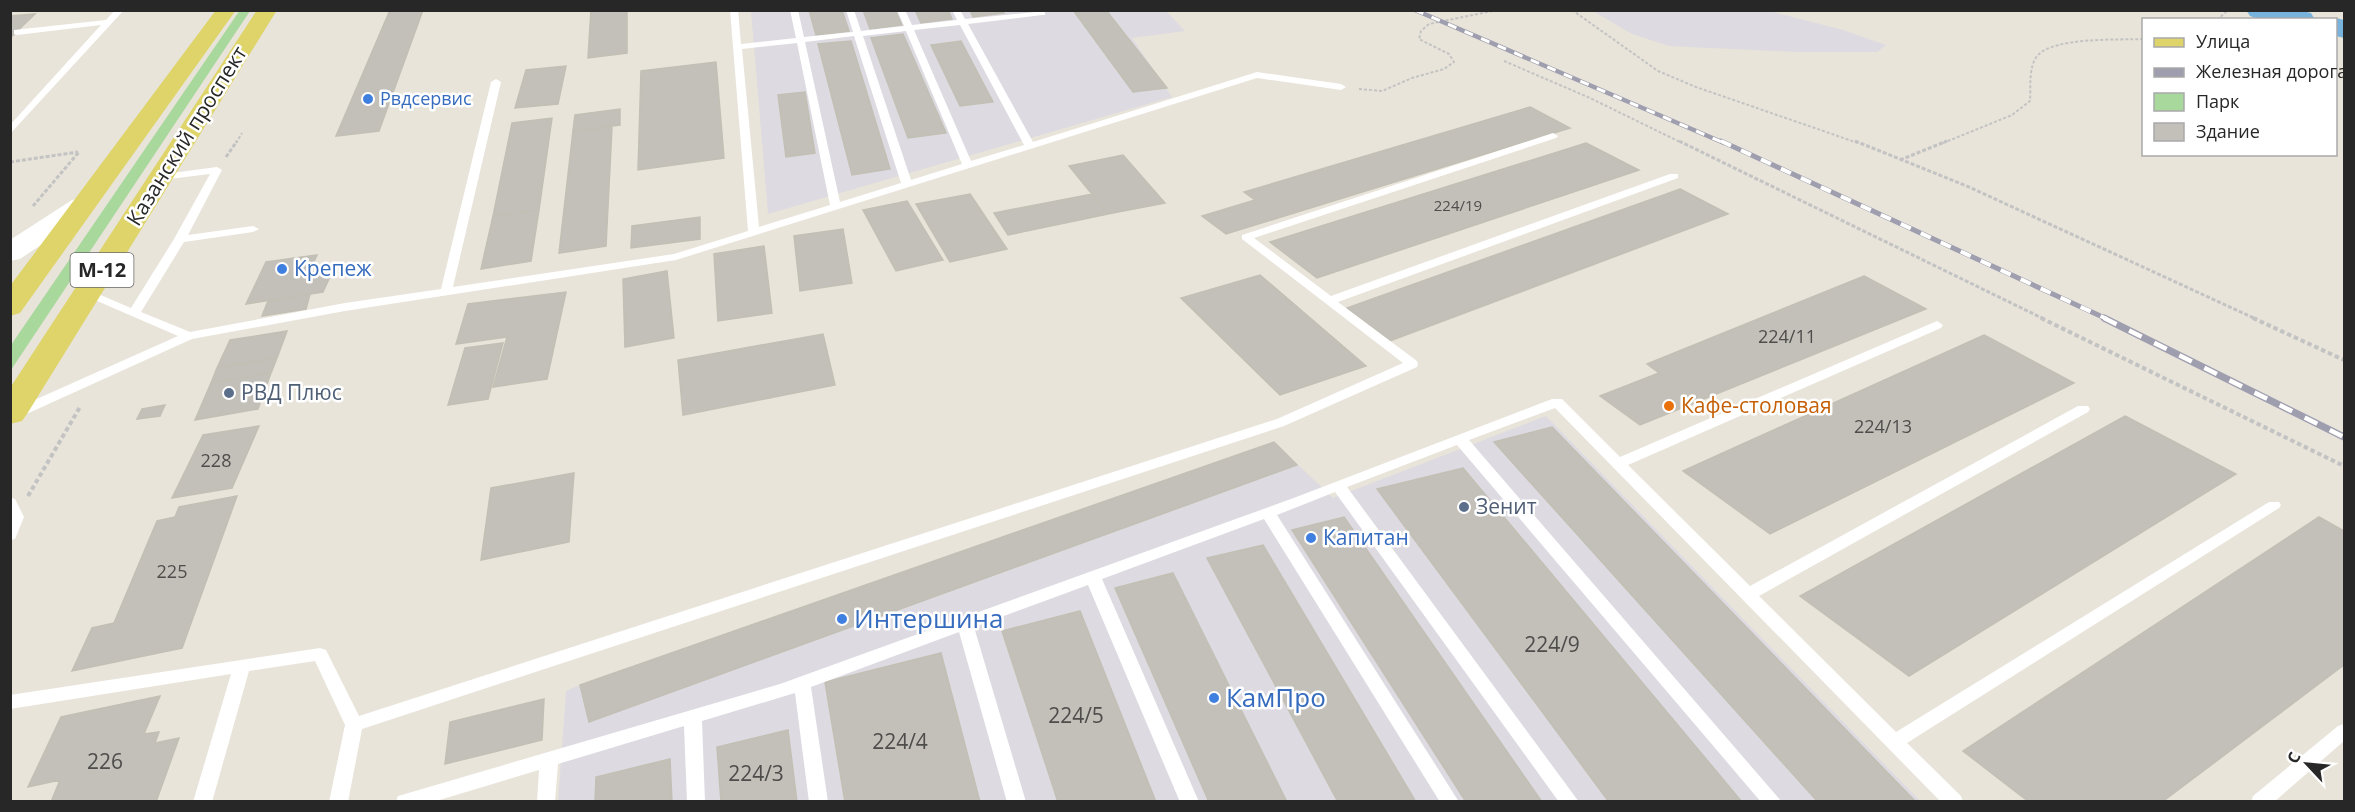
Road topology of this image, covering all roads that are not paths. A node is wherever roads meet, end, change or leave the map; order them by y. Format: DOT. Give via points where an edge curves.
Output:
graph roads {
  1 [pos="120,10"];
  2 [pos="225,10"];
  3 [pos="267,10"];
  4 [pos="734,10"];
  5 [pos="794,10"];
  6 [pos="849,10"];
  7 [pos="901,10"];
  8 [pos="956,10"];
  9 [pos="1014,13"];
  10 [pos="1042,14"];
  11 [pos="110,22"];
  12 [pos="962,22"];
  13 [pos="909,28"];
  14 [pos="17,32"];
  15 [pos="857,34"];
  16 [pos="800,40"];
  17 [pos="737,47"];
  18 [pos="496,82"];
  19 [pos="1341,87"];
  20 [pos="10,131"];
  21 [pos="1553,136"];
  22 [pos="1030,146"];
  23 [pos="967,165"];
  24 [pos="1674,176"];
  25 [pos="161,177"];
  26 [pos="908,184"];
  27 [pos="81,206"];
  28 [pos="835,206"];
  29 [pos="253,229"];
  30 [pos="754,231"];
  31 [pos="180,239"];
  32 [pos="10,253"];
  33 [pos="446,292"];
  34 [pos="87,294"];
  35 [pos="1329,301"];
  36 [pos="10,307"];
  37 [pos="134,313"];
  38 [pos="1938,325"];
  39 [pos="189,336"];
  40 [pos="2083,408"];
  41 [pos="10,415"];
  42 [pos="1460,439"];
  43 [pos="1619,463"];
  44 [pos="1338,486"];
  45 [pos="10,502"];
  46 [pos="2274,505"];
  47 [pos="1268,513"];
  48 [pos="10,535"];
  49 [pos="1093,577"];
  50 [pos="1749,594"];
  51 [pos="965,624"];
  52 [pos="242,666"];
  53 [pos="802,684"];
  54 [pos="10,702"];
  55 [pos="693,717"];
  56 [pos="354,725"];
  57 [pos="2344,731"];
  58 [pos="1895,742"];
  59 [pos="549,759"];
  60 [pos="202,801"];
  61 [pos="338,801"];
  62 [pos="405,801"];
  63 [pos="546,801"];
  64 [pos="696,801"];
  65 [pos="819,801"];
  66 [pos="1017,801"];
  67 [pos="1190,801"];
  68 [pos="1450,801"];
  69 [pos="1570,801"];
  70 [pos="1773,801"];
  71 [pos="1954,801"];
  72 [pos="2260,801"];
  1 -- 11 [label="lane"];
  2 -- 27 [label="main road, Казанский проспект / М-12"];
  3 -- 25 [label="main road, Казанский проспект / М-12"];
  4 -- 17 [label="lane"];
  5 -- 16 [label="lane"];
  6 -- 15 [label="lane"];
  7 -- 13 [label="lane"];
  8 -- 12 [label="lane"];
  9 -- 10 [label="lane"];
  9 -- 12 [label="lane"];
  11 -- 14 [label="lane"];
  11 -- 20 [label="lane"];
  12 -- 13 [label="lane"];
  12 -- 22 [label="lane"];
  13 -- 15 [label="lane"];
  13 -- 23 [label="lane"];
  15 -- 16 [label="lane"];
  15 -- 26 [label="lane"];
  16 -- 17 [label="lane"];
  16 -- 28 [label="lane"];
  17 -- 30 [label="lane"];
  18 -- 33 [label="lane"];
  19 -- 22 [label="lane" via="1257,75"];
  21 -- 35 [label="lane" via="1245,237"];
  22 -- 23 [label="lane"];
  23 -- 26 [label="lane"];
  24 -- 35 [label="lane"];
  25 -- 31 [label="lane" via="217,170"];
  25 -- 34 [label="main road, Казанский проспект / М-12"];
  26 -- 28 [label="lane"];
  27 -- 32 [label="street"];
  27 -- 36 [label="main road, Казанский проспект / М-12"];
  28 -- 30 [label="lane"];
  29 -- 31 [label="lane"];
  30 -- 33 [label="lane" via="676,256"];
  31 -- 37 [label="lane"];
  33 -- 39 [label="lane"];
  34 -- 37 [label="lane"];
  34 -- 41 [label="main road, Казанский проспект / М-12"];
  35 -- 56 [label="lane" via="1412,364 1283,422"];
  37 -- 39 [label="lane"];
  38 -- 43 [label="lane"];
  39 -- 41 [label="lane"];
  40 -- 50 [label="lane"];
  42 -- 43 [label="lane" via="1557,402"];
  42 -- 44 [label="lane"];
  42 -- 70 [label="lane"];
  43 -- 50 [label="lane"];
  44 -- 47 [label="lane"];
  44 -- 69 [label="lane"];
  45 -- 48 [label="lane" via="16,517"];
  46 -- 58 [label="lane"];
  47 -- 49 [label="lane"];
  47 -- 68 [label="lane"];
  49 -- 51 [label="lane"];
  49 -- 67 [label="lane"];
  50 -- 58 [label="lane"];
  51 -- 53 [label="lane"];
  51 -- 66 [label="lane"];
  52 -- 54 [label="lane"];
  52 -- 56 [label="lane" via="320,654"];
  52 -- 60 [label="lane"];
  53 -- 55 [label="lane"];
  53 -- 65 [label="lane"];
  55 -- 59 [label="lane"];
  55 -- 64 [label="lane"];
  56 -- 61 [label="lane"];
  57 -- 72 [label="lane"];
  58 -- 71 [label="lane"];
  59 -- 62 [label="lane"];
  59 -- 63 [label="lane"];
}
